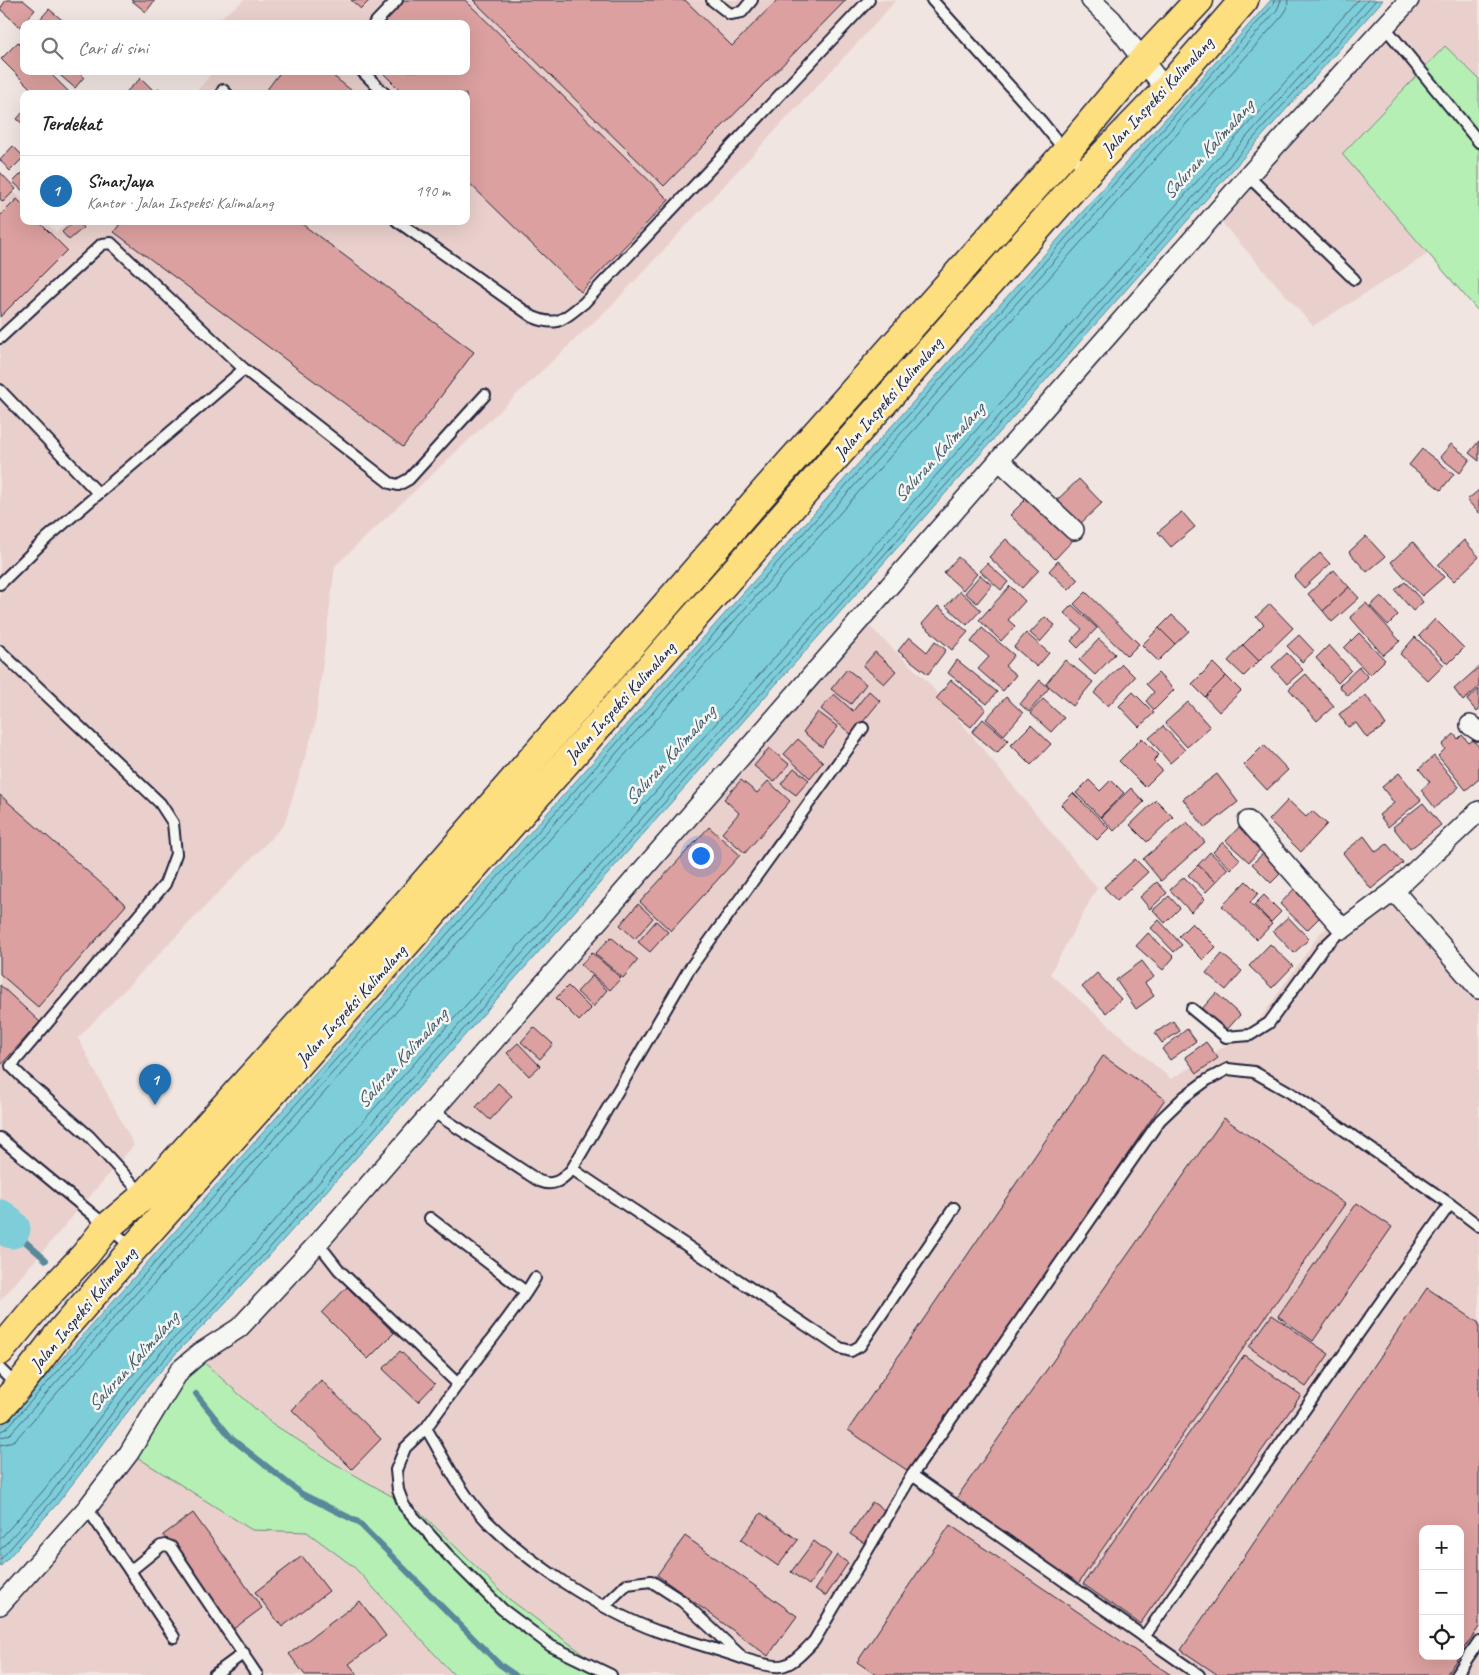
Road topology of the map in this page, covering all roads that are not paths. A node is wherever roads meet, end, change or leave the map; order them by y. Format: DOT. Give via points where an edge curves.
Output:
graph roads {
  1 [pos="397,0"];
  2 [pos="712,0"];
  3 [pos="752,0"];
  4 [pos="869,0"];
  5 [pos="932,0"];
  6 [pos="1091,0"];
  7 [pos="1199,0"];
  8 [pos="1244,0"];
  9 [pos="1409,0"];
  10 [pos="378,20"];
  11 [pos="1384,26"];
  12 [pos="1142,61"];
  13 [pos="366,75"];
  14 [pos="381,90"];
  15 [pos="1166,90"];
  16 [pos="1479,142"];
  17 [pos="1066,152"];
  18 [pos="1088,172"];
  19 [pos="1248,176"];
  20 [pos="403,225"];
  21 [pos="1354,278"];
  22 [pos="0,338"];
  23 [pos="244,368"];
  24 [pos="0,390"];
  25 [pos="486,395"];
  26 [pos="999,460"];
  27 [pos="765,491"];
  28 [pos="98,493"];
  29 [pos="785,515"];
  30 [pos="1074,530"];
  31 [pos="0,584"];
  32 [pos="0,651"];
  33 [pos="863,728"];
  34 [pos="1479,811"];
  35 [pos="1248,821"];
  36 [pos="1394,891"];
  37 [pos="1343,929"];
  38 [pos="391,940"];
  39 [pos="1479,989"];
  40 [pos="1192,1009"];
  41 [pos="432,1111"];
  42 [pos="0,1138"];
  43 [pos="572,1169"];
  44 [pos="154,1204"];
  45 [pos="1450,1204"];
  46 [pos="954,1208"];
  47 [pos="430,1218"];
  48 [pos="1479,1226"];
  49 [pos="107,1227"];
  50 [pos="318,1243"];
  51 [pos="126,1257"];
  52 [pos="535,1278"];
  53 [pos="526,1292"];
  54 [pos="0,1352"];
  55 [pos="9,1378"];
  56 [pos="458,1384"];
  57 [pos="0,1408"];
  58 [pos="426,1428"];
  59 [pos="912,1475"];
  60 [pos="87,1508"];
  61 [pos="130,1571"];
  62 [pos="0,1605"];
  63 [pos="604,1606"];
  64 [pos="174,1636"];
  65 [pos="1144,1637"];
  66 [pos="1479,1641"];
  67 [pos="244,1653"];
  68 [pos="742,1658"];
  69 [pos="214,1675"];
  70 [pos="257,1675"];
  71 [pos="611,1675"];
  72 [pos="1199,1675"];
  73 [pos="1456,1675"];
  1 -- 10 [label="lane"];
  2 -- 3 [label="lane" via="730,14 742,12"];
  4 -- 20 [label="lane" via="584,303 561,320 546,322 533,317"];
  5 -- 17 [label="lane"];
  6 -- 12 [label="street" via="1112,20"];
  7 -- 12 [label="main road, Jalan Inspeksi Kalimalang"];
  8 -- 15 [label="main road, Jalan Inspeksi Kalimalang"];
  9 -- 11 [label="street"];
  11 -- 16 [label="lane"];
  11 -- 19 [label="street"];
  12 -- 15 [label="street"];
  12 -- 17 [label="main road, Jalan Inspeksi Kalimalang"];
  13 -- 14 [label="lane"];
  15 -- 18 [label="main road, Jalan Inspeksi Kalimalang"];
  17 -- 18 [label="lane"];
  17 -- 27 [label="main road, Jalan Inspeksi Kalimalang"];
  18 -- 29 [label="main road, Jalan Inspeksi Kalimalang"];
  19 -- 21 [label="lane"];
  19 -- 26 [label="street"];
  22 -- 23 [label="lane" via="102,244 111,243"];
  23 -- 25 [label="lane" via="390,483 398,485 409,479"];
  23 -- 28 [label="lane"];
  24 -- 28 [label="lane"];
  26 -- 30 [label="street"];
  26 -- 41 [label="street"];
  27 -- 29 [label="main road"];
  27 -- 38 [label="main road, Jalan Inspeksi Kalimalang"];
  28 -- 31 [label="lane"];
  29 -- 38 [label="main road, Jalan Inspeksi Kalimalang"];
  32 -- 44 [label="lane" via="160,803 173,824 176,854 166,884 8,1063 90,1136"];
  33 -- 43 [label="lane" via="688,971"];
  34 -- 36 [label="street"];
  35 -- 37 [label="street"];
  36 -- 37 [label="street"];
  36 -- 39 [label="street"];
  37 -- 40 [label="lane" via="1323,948 1269,1023 1250,1035 1226,1037"];
  38 -- 44 [label="main road, Jalan Inspeksi Kalimalang"];
  41 -- 43 [label="lane" via="546,1184 556,1183"];
  41 -- 50 [label="street"];
  42 -- 49 [label="lane"];
  43 -- 46 [label="lane" via="840,1348 851,1350 860,1346"];
  44 -- 49 [label="main road, Jalan Inspeksi Kalimalang"];
  44 -- 51 [label="main road, Jalan Inspeksi Kalimalang"];
  45 -- 48 [label="lane"];
  45 -- 59 [label="lane" via="1291,1093 1254,1072 1228,1070 1207,1080 1160,1120"];
  45 -- 65 [label="lane"];
  47 -- 53 [label="lane"];
  49 -- 51 [label="lane"];
  49 -- 54 [label="main road, Jalan Inspeksi Kalimalang"];
  50 -- 56 [label="lane" via="339,1270"];
  50 -- 60 [label="street" via="239,1328 180,1370 129,1453"];
  51 -- 55 [label="main road, Jalan Inspeksi Kalimalang" via="62,1330"];
  52 -- 53 [label="lane"];
  53 -- 56 [label="lane"];
  55 -- 57 [label="main road, Jalan Inspeksi Kalimalang"];
  56 -- 58 [label="lane"];
  58 -- 63 [label="lane" via="459,1486 485,1519 520,1551"];
  58 -- 71 [label="lane" via="405,1448 396,1470 404,1506 502,1610 551,1646"];
  59 -- 65 [label="lane"];
  59 -- 68 [label="lane" via="814,1641 784,1666 764,1665"];
  60 -- 61 [label="lane"];
  60 -- 62 [label="street"];
  61 -- 64 [label="lane"];
  61 -- 67 [label="lane" via="161,1546 171,1546"];
  63 -- 68 [label="lane" via="656,1630"];
  63 -- 68 [label="lane" via="627,1584 651,1581 682,1601"];
  65 -- 72 [label="lane"];
  66 -- 73 [label="lane"];
  67 -- 69 [label="lane"];
  67 -- 70 [label="lane"];
}
